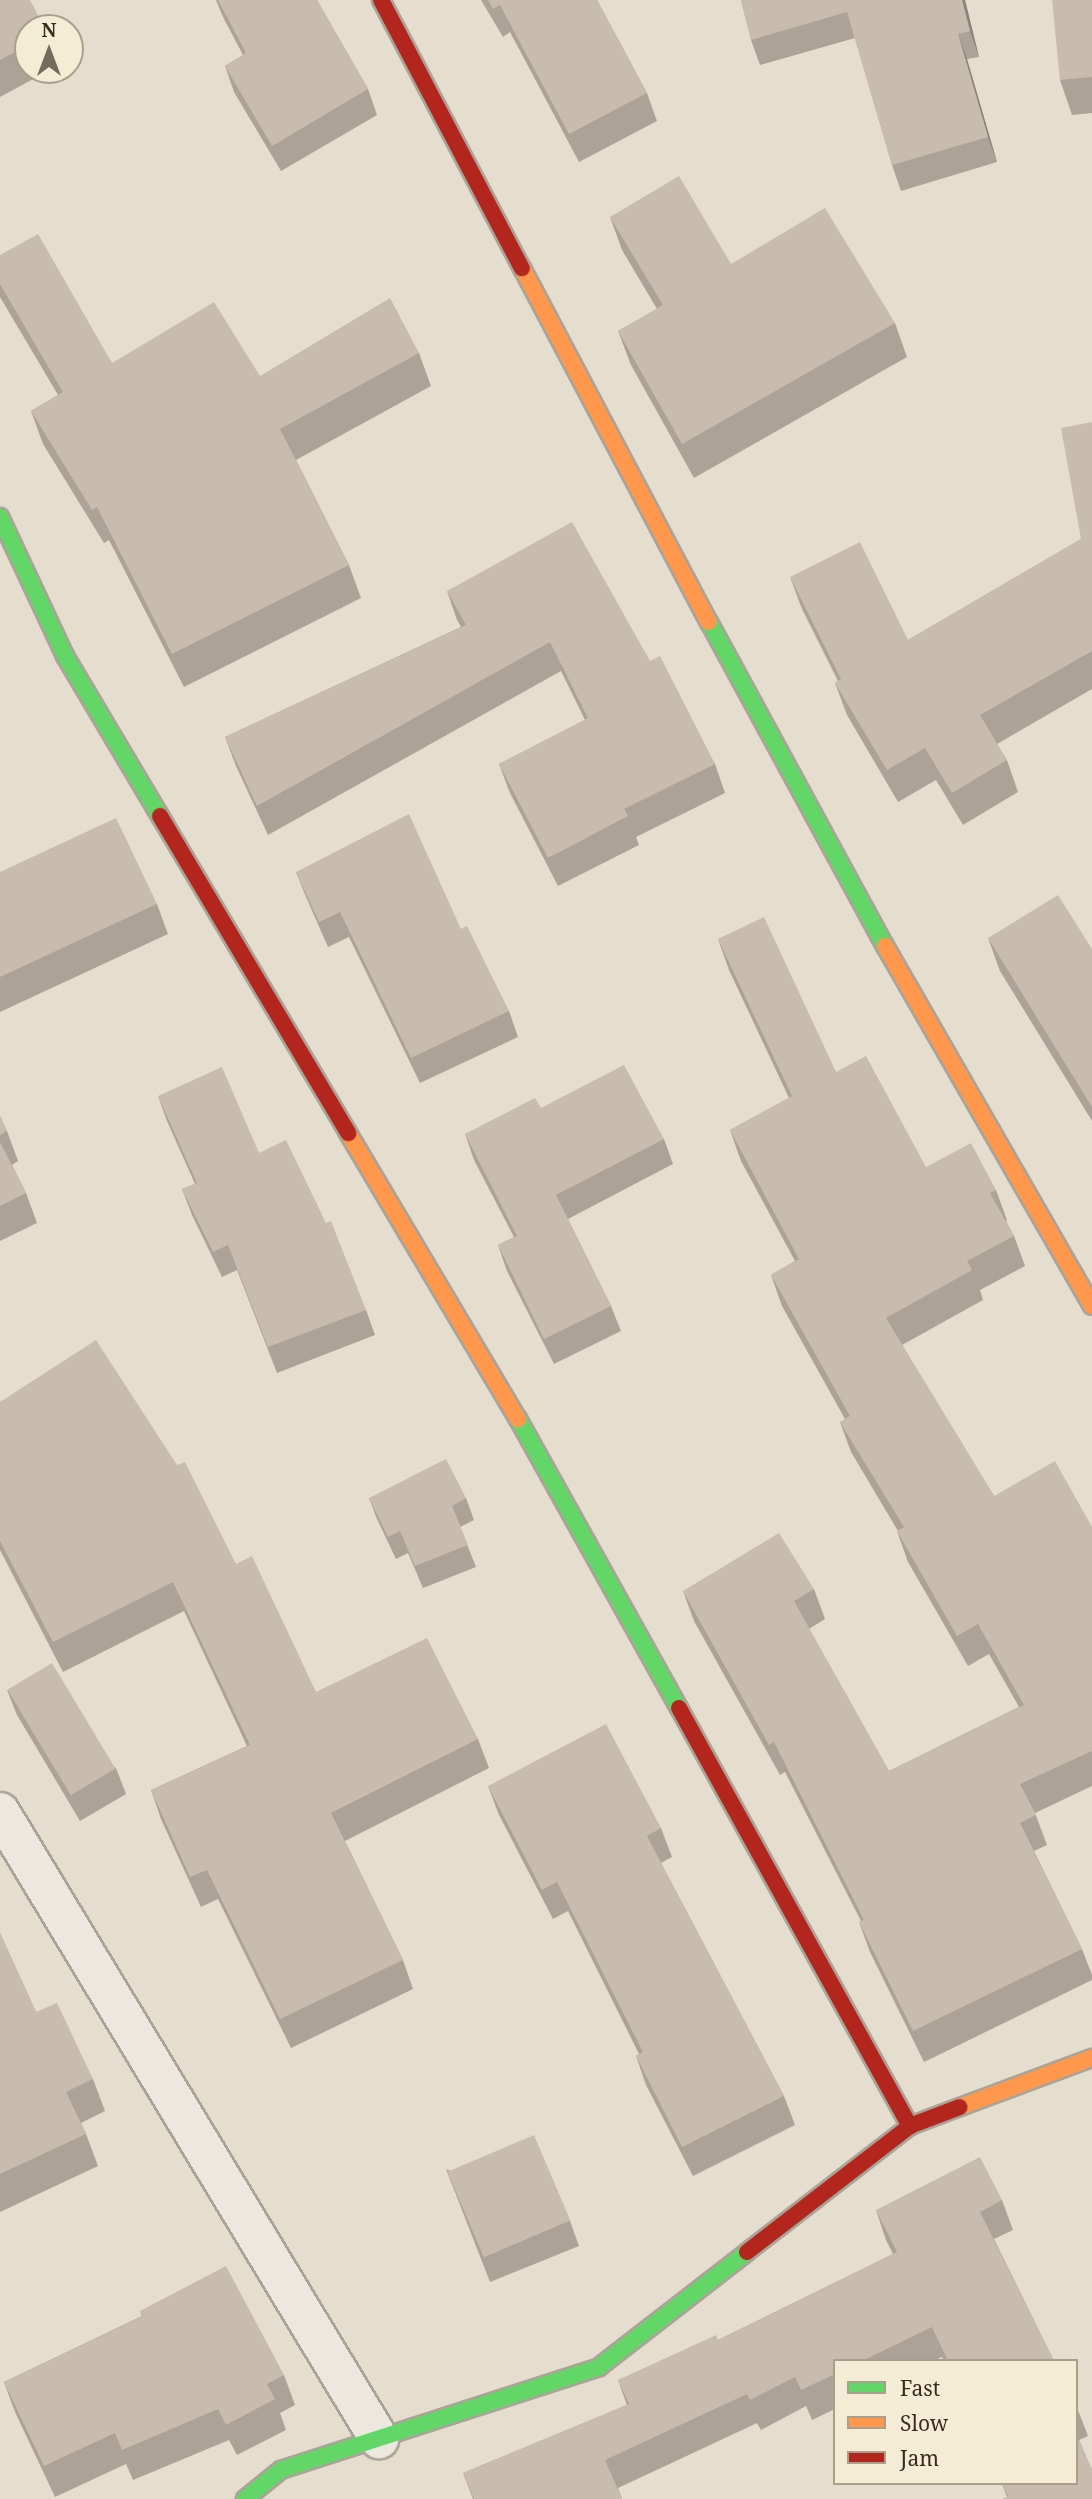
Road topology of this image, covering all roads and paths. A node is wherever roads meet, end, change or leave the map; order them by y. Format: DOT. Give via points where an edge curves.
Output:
graph roads {
  1 [pos="381,0"];
  2 [pos="0,517"];
  3 [pos="1092,1306"];
  4 [pos="0,1812"];
  5 [pos="1092,2057"];
  6 [pos="910,2126"];
  7 [pos="379,2439"];
  8 [pos="245,2499"];
  1 -- 3 [label="street" via="823,838"];
  2 -- 6 [label="street" via="65,656 537,1452"];
  4 -- 7 [label="street"];
  5 -- 6 [label="street"];
  6 -- 7 [label="street" via="598,2367"];
  7 -- 8 [label="street" via="281,2470"];
}
